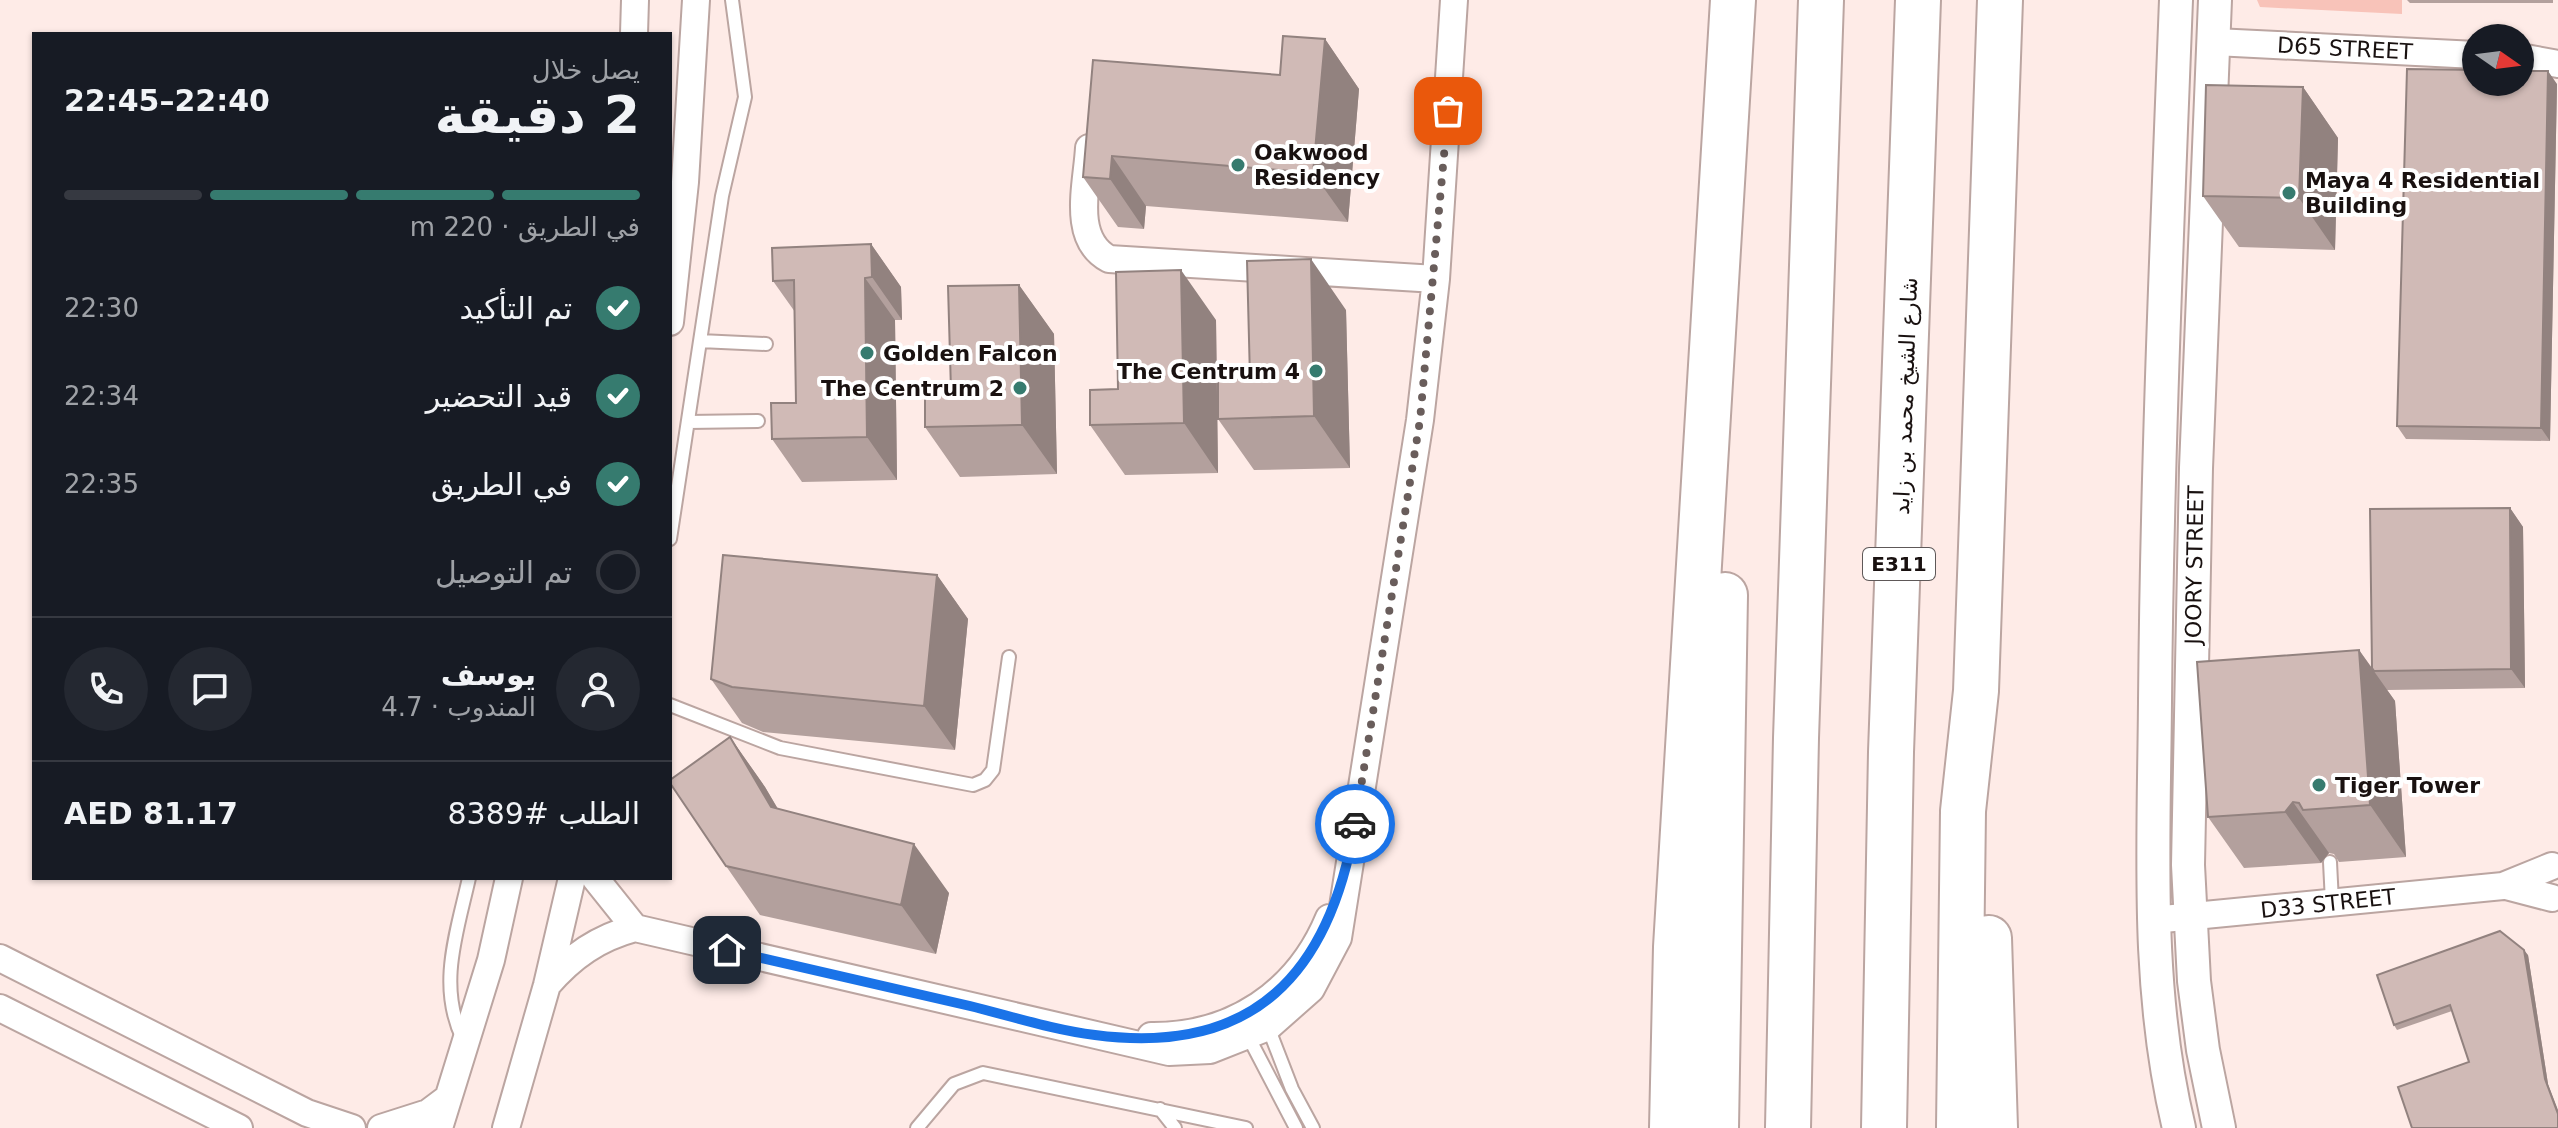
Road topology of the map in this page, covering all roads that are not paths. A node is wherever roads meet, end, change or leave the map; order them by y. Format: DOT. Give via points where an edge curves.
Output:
graph roads {
  1 [pos="635,0"];
  2 [pos="696,0"];
  3 [pos="732,0"];
  4 [pos="1454,0"];
  5 [pos="1733,0"];
  6 [pos="1821,0"];
  7 [pos="1918,0"];
  8 [pos="2000,0"];
  9 [pos="2176,0"];
  10 [pos="2197,0"];
  11 [pos="2215,0"];
  12 [pos="634,32"];
  13 [pos="2215,42"];
  14 [pos="2558,48"];
  15 [pos="2462,54"];
  16 [pos="2534,55"];
  17 [pos="2534,59"];
  18 [pos="2558,64"];
  19 [pos="1091,122"];
  20 [pos="1436,279"];
  21 [pos="1715,296"];
  22 [pos="672,303"];
  23 [pos="700,341"];
  24 [pos="766,344"];
  25 [pos="758,421"];
  26 [pos="688,422"];
  27 [pos="672,526"];
  28 [pos="1009,657"];
  29 [pos="1976,691"];
  30 [pos="672,706"];
  31 [pos="1350,858"];
  32 [pos="2330,862"];
  33 [pos="2555,863"];
  34 [pos="469,880"];
  35 [pos="509,880"];
  36 [pos="572,880"];
  37 [pos="597,880"];
  38 [pos="2503,886"];
  39 [pos="2332,902"];
  40 [pos="2556,902"];
  41 [pos="2189,916"];
  42 [pos="2153,920"];
  43 [pos="635,928"];
  44 [pos="0,958"];
  45 [pos="547,985"];
  46 [pos="0,1008"];
  47 [pos="1258,1032"];
  48 [pos="1095,1035"];
  49 [pos="464,1043"];
  50 [pos="448,1098"];
  51 [pos="1160,1108"];
  52 [pos="239,1128"];
  53 [pos="352,1128"];
  54 [pos="381,1128"];
  55 [pos="439,1128"];
  56 [pos="506,1128"];
  57 [pos="917,1128"];
  58 [pos="1175,1128"];
  59 [pos="1246,1128"];
  60 [pos="1296,1128"];
  61 [pos="1313,1128"];
  62 [pos="1672,1128"];
  63 [pos="1716,1128"];
  64 [pos="1788,1128"];
  65 [pos="1884,1128"];
  66 [pos="1959,1128"];
  67 [pos="1995,1128"];
  68 [pos="2179,1128"];
  69 [pos="2219,1128"];
  1 -- 12 [label="street"];
  2 -- 22 [label="street"];
  3 -- 23 [label="lane" via="745,97 724,183"];
  4 -- 20 [label="street"];
  5 -- 21 [label="highway"];
  6 -- 64 [label="highway"];
  7 -- 65 [label="highway, شارع الشيخ محمد بن زايد / E311" via="1891,752"];
  8 -- 29 [label="highway"];
  9 -- 42 [label="street, JOORY STREET" via="2157,463"];
  10 -- 13 [label="street"];
  11 -- 13 [label="street, JOORY STREET"];
  13 -- 15 [label="street, D65 STREET"];
  13 -- 41 [label="street, JOORY STREET" via="2196,468"];
  14 -- 16 [label="street"];
  17 -- 18 [label="street"];
  19 -- 20 [label="street" via="1086,234 1109,259"];
  20 -- 31 [label="street" via="1402,546"];
  21 -- 62 [label="highway" via="1676,947"];
  21 -- 63 [label="highway" via="1725,545"];
  23 -- 24 [label="lane"];
  23 -- 26 [label="lane"];
  25 -- 26 [label="lane"];
  26 -- 27 [label="lane"];
  28 -- 30 [label="lane" via="993,770 973,785 780,748"];
  29 -- 66 [label="highway" via="1963,811"];
  29 -- 67 [label="highway"];
  31 -- 47 [label="street" via="1343,919 1331,956 1298,1003"];
  31 -- 48 [label="street" via="1315,947 1269,999 1229,1022 1195,1032"];
  32 -- 39 [label="lane"];
  33 -- 38 [label="street, D33 STREET"];
  33 -- 40 [label="street" via="2547,879"];
  34 -- 49 [label="lane" via="449,989"];
  35 -- 49 [label="street" via="491,960"];
  36 -- 45 [label="street"];
  37 -- 43 [label="street"];
  38 -- 39 [label="street, D33 STREET"];
  38 -- 40 [label="street, D33 STREET"];
  39 -- 41 [label="street, D33 STREET"];
  41 -- 42 [label="street, D33 STREET"];
  41 -- 69 [label="street, JOORY STREET" via="2203,1050"];
  42 -- 68 [label="street, JOORY STREET" via="2160,1033"];
  43 -- 45 [label="street" via="595,943"];
  43 -- 48 [label="street"];
  44 -- 53 [label="street" via="307,1113"];
  45 -- 56 [label="street"];
  46 -- 52 [label="street"];
  47 -- 48 [label="street" via="1189,1052 1149,1050"];
  47 -- 60 [label="lane"];
  47 -- 61 [label="lane"];
  49 -- 50 [label="street"];
  50 -- 54 [label="street" via="428,1113"];
  50 -- 55 [label="street"];
  51 -- 57 [label="lane" via="983,1073 954,1084"];
  51 -- 58 [label="lane"];
  51 -- 59 [label="lane"];
}
